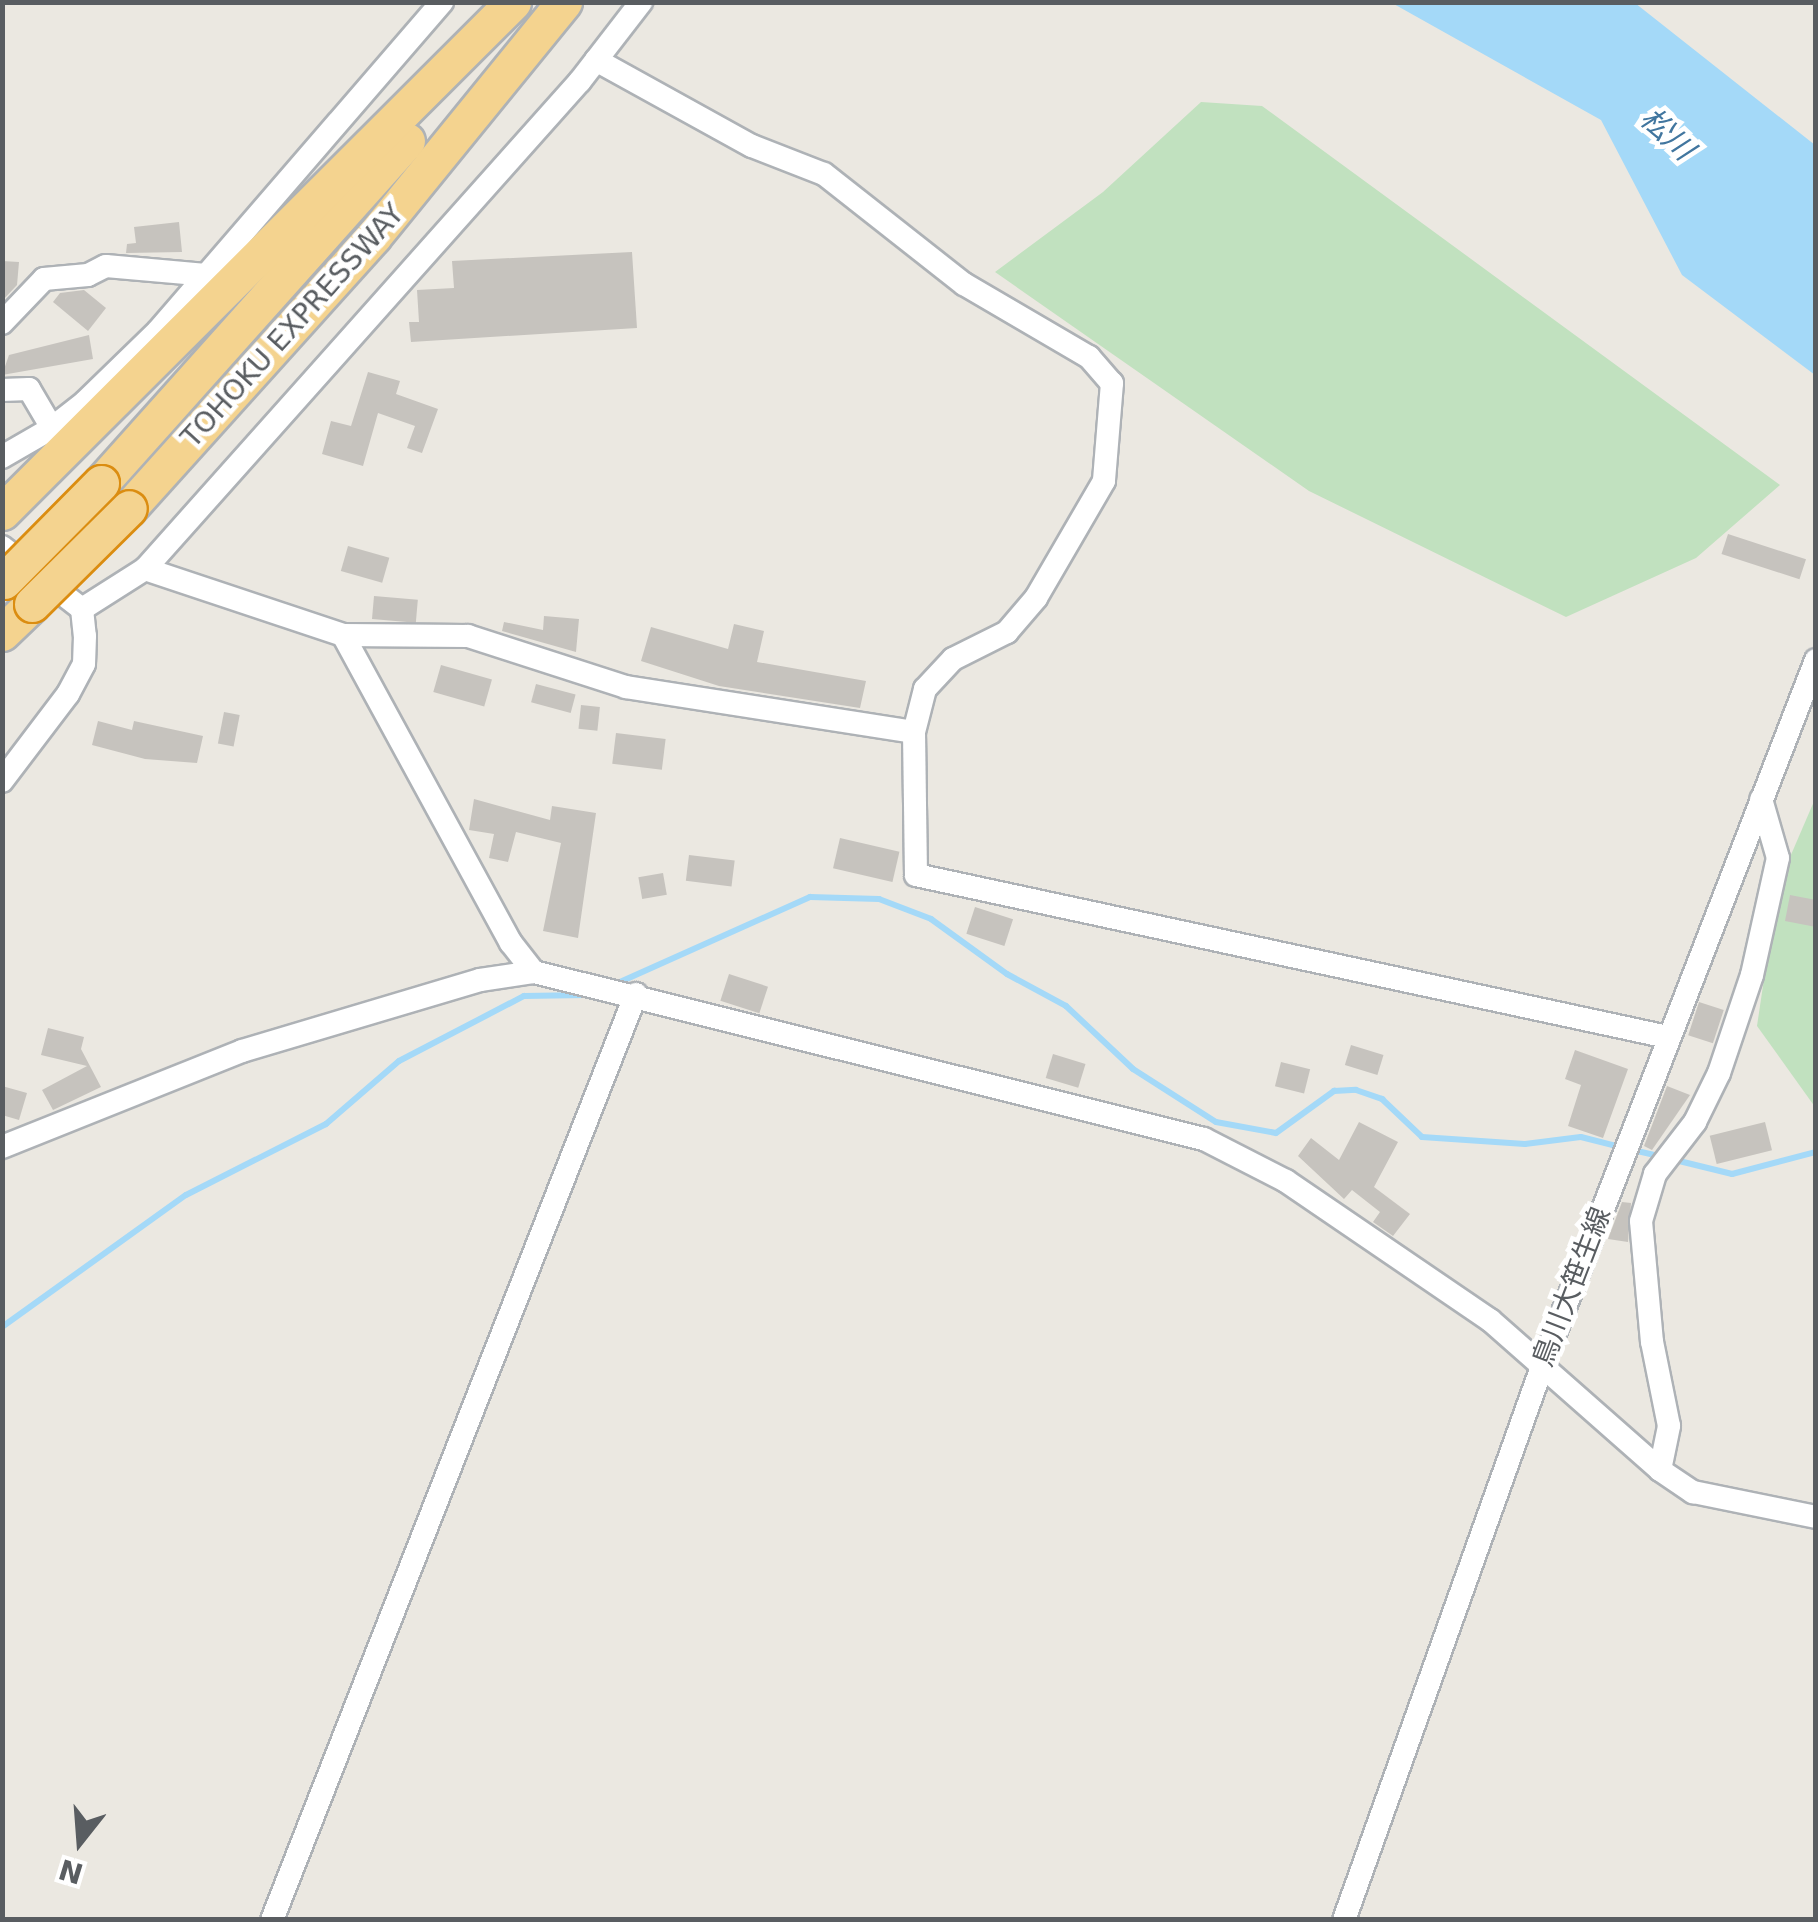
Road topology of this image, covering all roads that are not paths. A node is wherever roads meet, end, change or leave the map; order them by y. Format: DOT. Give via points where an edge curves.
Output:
graph roads {
  1 [pos="442,2"];
  2 [pos="516,2"];
  3 [pos="564,2"];
  4 [pos="641,2"];
  5 [pos="596,60"];
  6 [pos="206,275"];
  7 [pos="2,323"];
  8 [pos="2,390"];
  9 [pos="61,439"];
  10 [pos="2,457"];
  11 [pos="2,512"];
  12 [pos="145,569"];
  13 [pos="3,570"];
  14 [pos="82,610"];
  15 [pos="14,622"];
  16 [pos="343,635"];
  17 [pos="1816,660"];
  18 [pos="914,732"];
  19 [pos="2,782"];
  20 [pos="1761,799"];
  21 [pos="534,972"];
  22 [pos="629,992"];
  23 [pos="1668,1037"];
  24 [pos="2,1146"];
  25 [pos="1543,1364"];
  26 [pos="1660,1470"];
  27 [pos="1816,1516"];
  28 [pos="272,1920"];
  29 [pos="1344,1920"];
  1 -- 6 [label="street"];
  2 -- 9 [label="highway"];
  2 -- 13 [label="highway, TOHOKU EXPRESSWAY, bridge" via="304,262 101,482"];
  3 -- 15 [label="highway, TOHOKU EXPRESSWAY, bridge" via="384,224 129,508"];
  4 -- 5 [label="street"];
  5 -- 12 [label="street"];
  5 -- 18 [label="street" via="688,114 824,174 964,284 1088,357 1112,382 1104,481 1022,617 929,681"];
  6 -- 7 [label="street" via="106,266 88,275 44,279"];
  6 -- 9 [label="street"];
  8 -- 9 [label="street" via="29,389"];
  9 -- 10 [label="street"];
  9 -- 11 [label="highway"];
  12 -- 14 [label="street"];
  12 -- 16 [label="street"];
  13 -- 14 [label="street"];
  14 -- 19 [label="street" via="84,664"];
  16 -- 18 [label="street" via="468,636 626,687"];
  16 -- 21 [label="street"];
  17 -- 20 [label="street, 鳥川大笹生線"];
  18 -- 23 [label="street" via="912,864 922,878"];
  20 -- 23 [label="street, 鳥川大笹生線"];
  20 -- 26 [label="street" via="1778,858 1752,975 1719,1073 1695,1122 1655,1174 1641,1220 1652,1342 1669,1426"];
  21 -- 22 [label="street"];
  21 -- 24 [label="street" via="480,980 313,1035 242,1050"];
  22 -- 25 [label="street" via="1204,1139 1286,1181 1490,1320"];
  22 -- 28 [label="street"];
  23 -- 25 [label="street, 鳥川大笹生線"];
  25 -- 26 [label="street"];
  25 -- 29 [label="street, 鳥川大笹生線"];
  26 -- 27 [label="street" via="1693,1492"];
}
